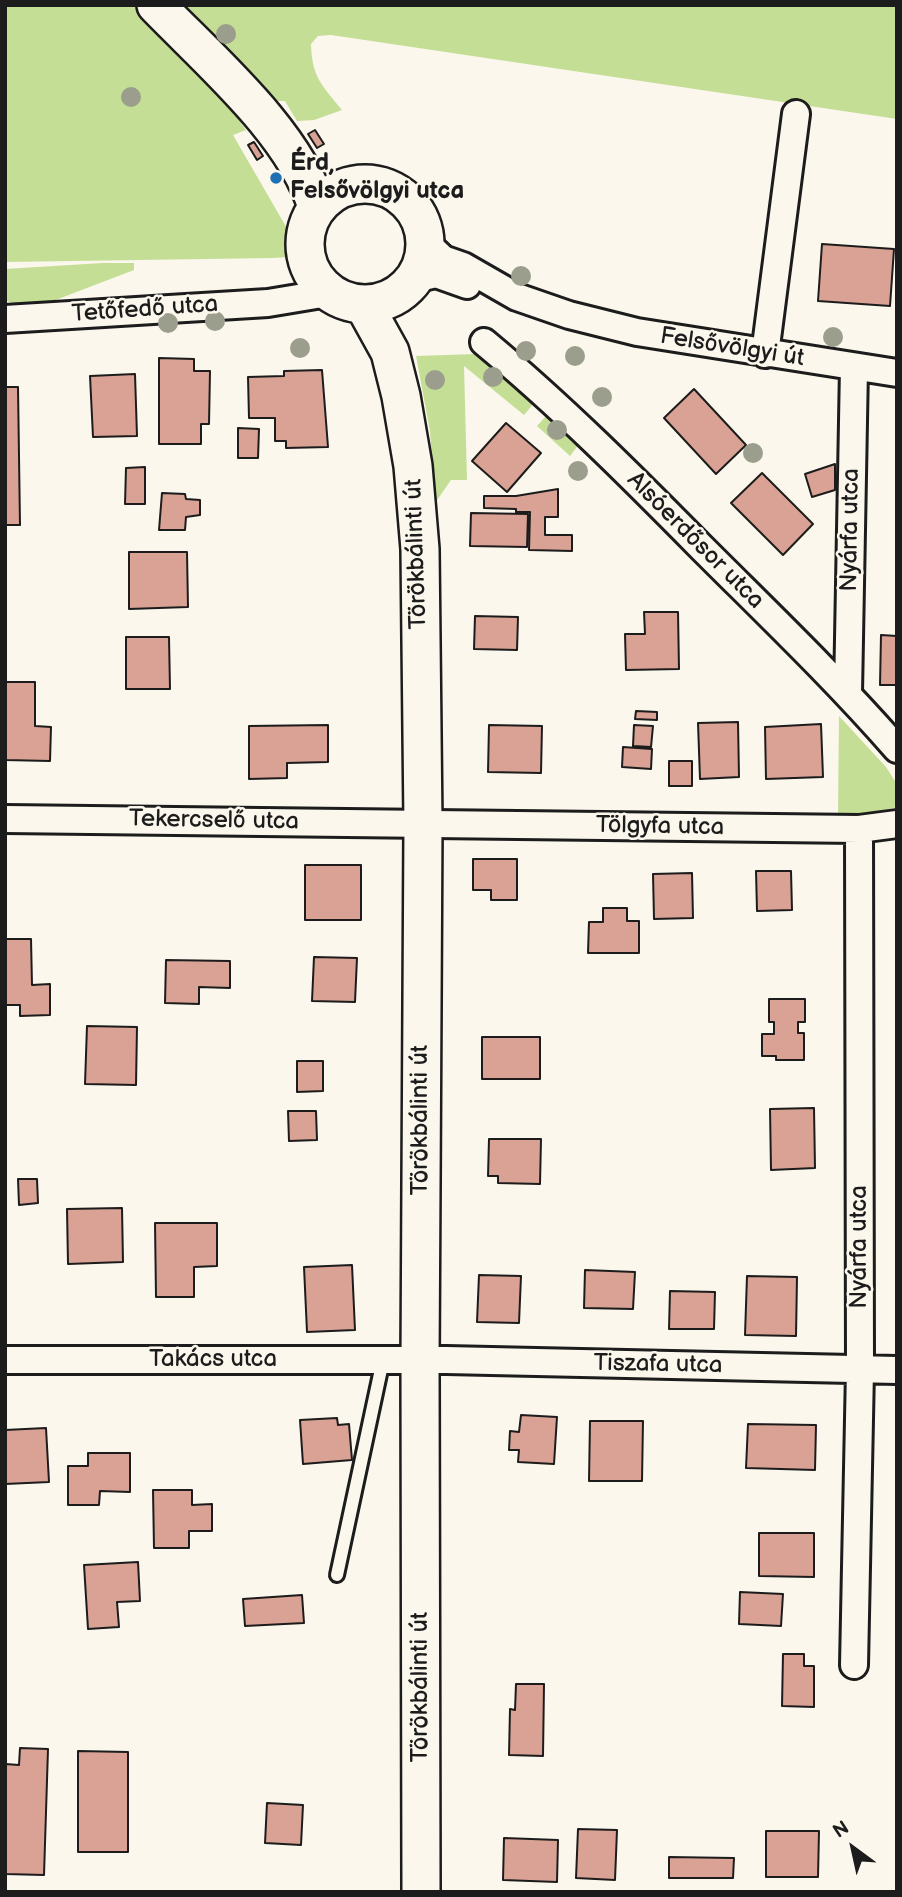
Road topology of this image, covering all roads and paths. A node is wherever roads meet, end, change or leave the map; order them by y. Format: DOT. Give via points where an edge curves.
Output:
graph roads {
  1 [pos="156,5"];
  2 [pos="796,114"];
  3 [pos="329,198"];
  4 [pos="425,242"];
  5 [pos="319,282"];
  6 [pos="410,283"];
  7 [pos="364,305"];
  8 [pos="569,315"];
  9 [pos="5,319"];
  10 [pos="484,342"];
  11 [pos="390,352"];
  12 [pos="765,354"];
  13 [pos="854,367"];
  14 [pos="897,373"];
  15 [pos="848,694"];
  16 [pos="897,749"];
  17 [pos="5,819"];
  18 [pos="422,824"];
  19 [pos="897,824"];
  20 [pos="859,829"];
  21 [pos="5,1360"];
  22 [pos="383,1360"];
  23 [pos="420,1361"];
  24 [pos="860,1370"];
  25 [pos="897,1370"];
  26 [pos="337,1575"];
  27 [pos="854,1665"];
  28 [pos="421,1892"];
  1 -- 3 [label="main road" via="259,112"];
  2 -- 12 [label="street"];
  3 -- 4 [label="main road" via="360,184 374,184 400,195 418,216"];
  3 -- 5 [label="main road" via="308,224 304,243 306,259"];
  4 -- 6 [label="main road" via="423,262"];
  4 -- 8 [label="street, Felsővölgyi út" via="443,259 517,298"];
  5 -- 7 [label="main road" via="345,302"];
  5 -- 9 [label="street, Tetőfedő utca" via="285,301"];
  6 -- 7 [label="main road" via="387,301"];
  6 -- 8 [label="street, Felsővölgyi út" via="436,274 524,314 547,319"];
  6 -- 11 [label="main road, Törökbálinti út" via="392,324"];
  7 -- 11 [label="main road, Törökbálinti út"];
  8 -- 12 [label="street, Felsővölgyi út"];
  10 -- 15 [label="street, Alsóerdősor utca" via="545,393"];
  11 -- 18 [label="main road, Törökbálinti út" via="413,466 420,549"];
  12 -- 13 [label="street, Felsővölgyi út"];
  13 -- 14 [label="street, Felsővölgyi út"];
  13 -- 15 [label="street, Nyárfa utca"];
  15 -- 16 [label="street, Alsóerdősor utca"];
  17 -- 18 [label="street, Tekercselő utca"];
  18 -- 20 [label="street, Tölgyfa utca"];
  18 -- 23 [label="main road, Törökbálinti út"];
  19 -- 20 [label="street, Tölgyfa utca"];
  20 -- 24 [label="street, Nyárfa utca"];
  21 -- 22 [label="street, Takács utca"];
  22 -- 23 [label="street, Takács utca"];
  22 -- 26 [label="lane"];
  23 -- 24 [label="street, Tiszafa utca"];
  23 -- 28 [label="main road, Törökbálinti út"];
  24 -- 25 [label="street, Tiszafa utca"];
  24 -- 27 [label="street, Nyárfa utca"];
}
